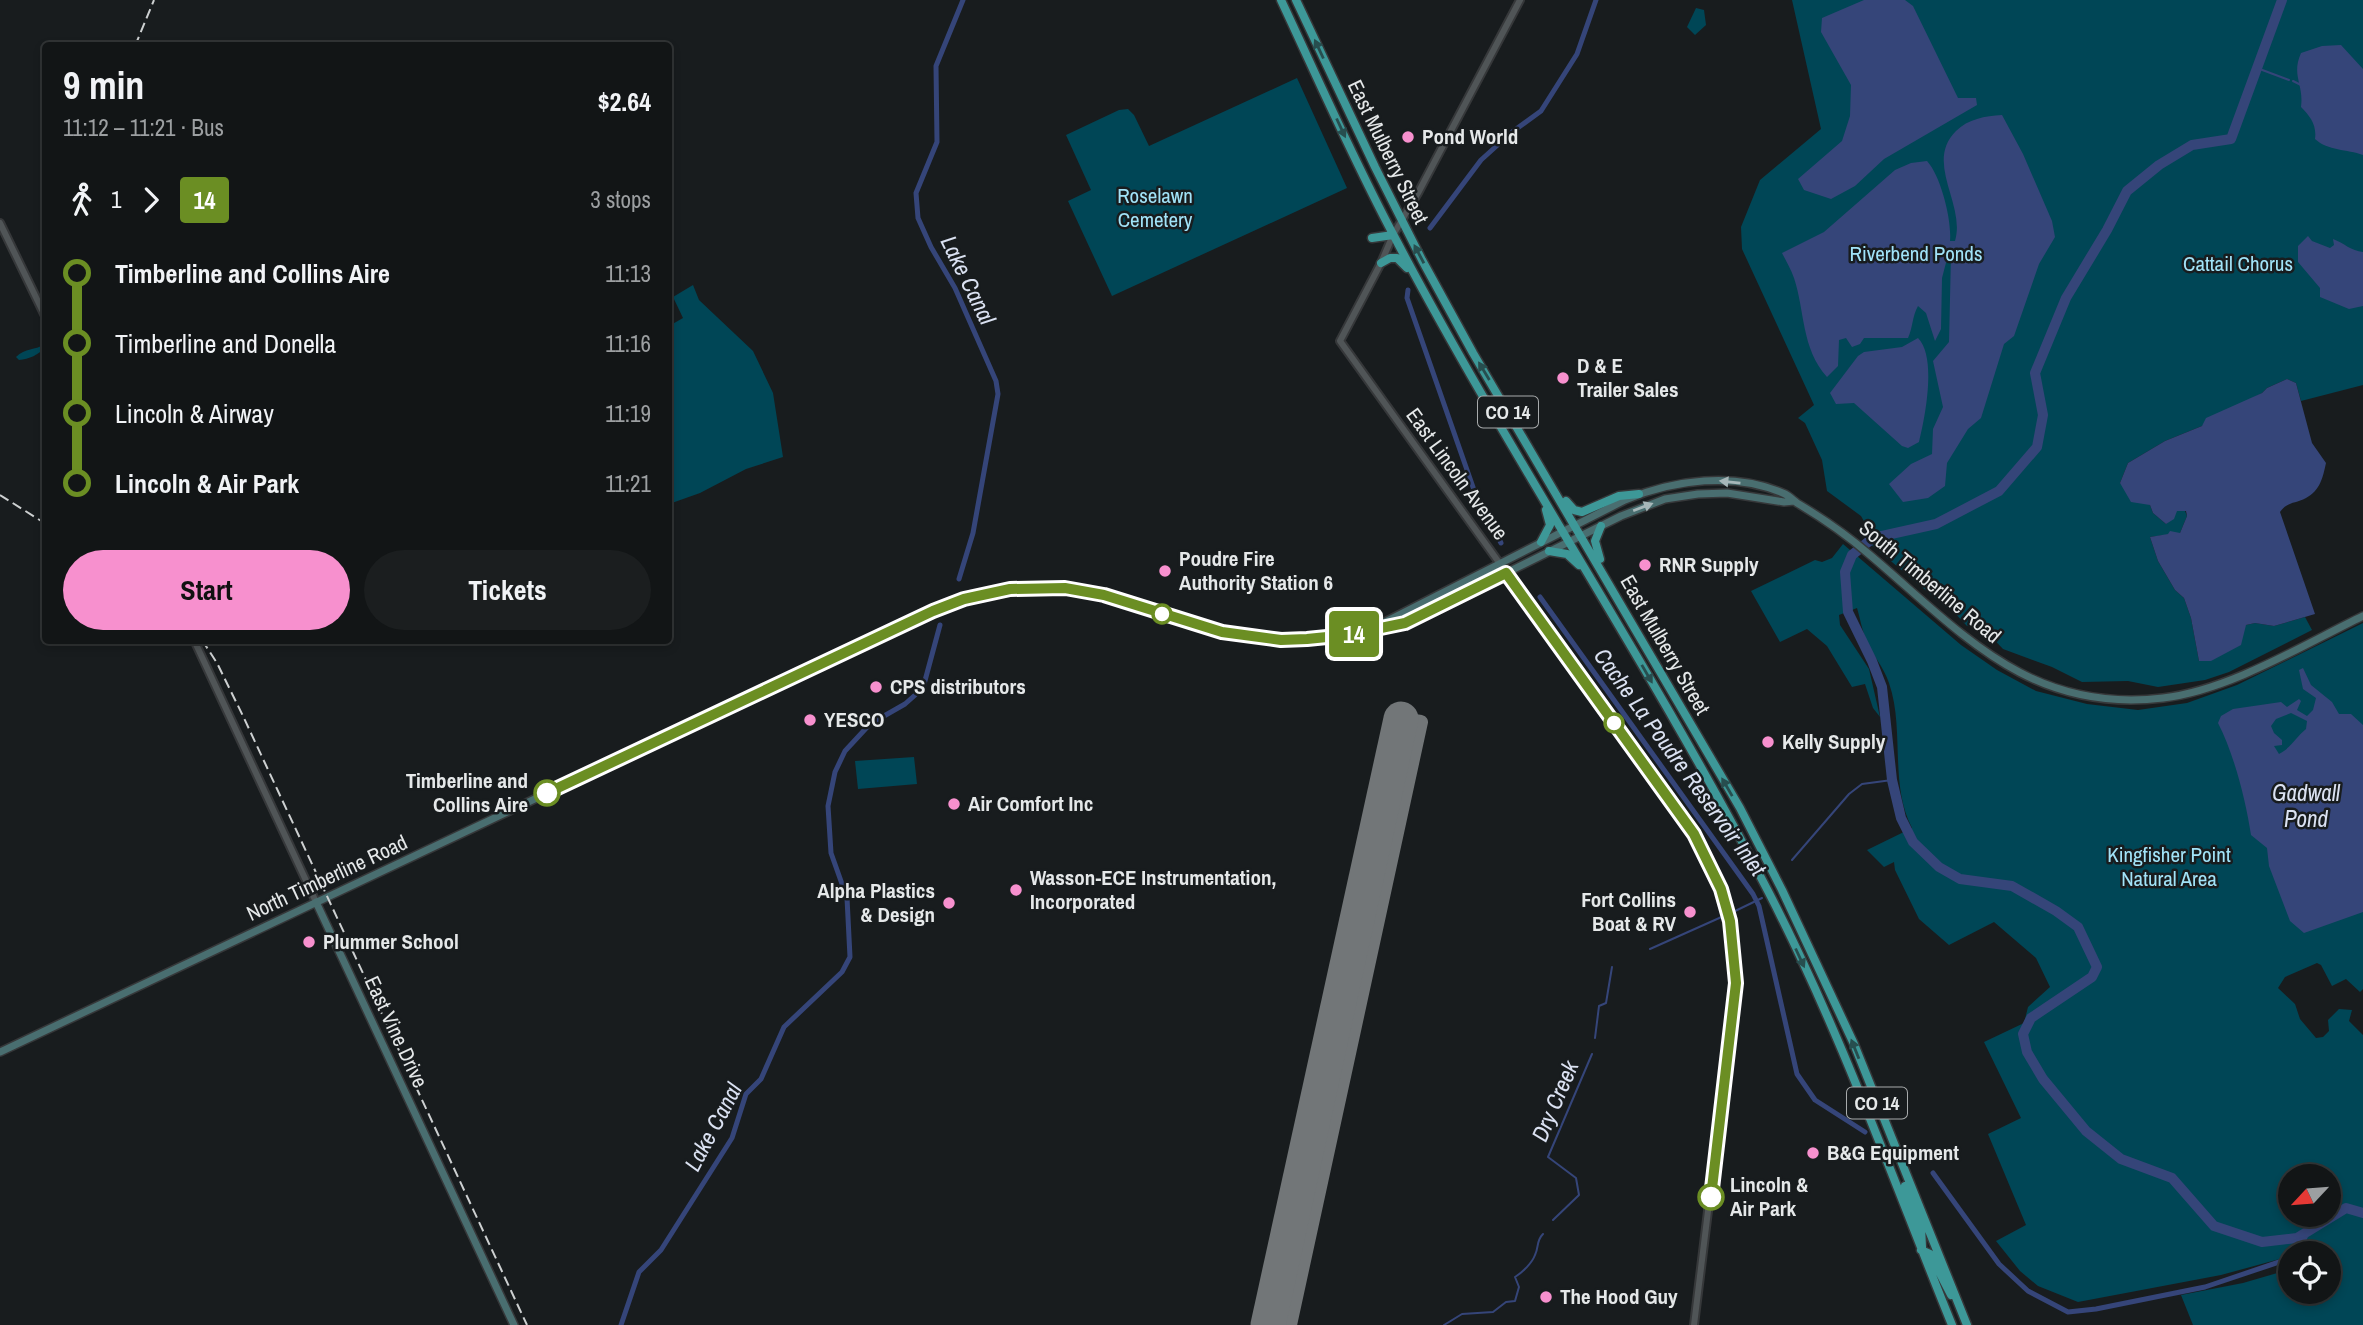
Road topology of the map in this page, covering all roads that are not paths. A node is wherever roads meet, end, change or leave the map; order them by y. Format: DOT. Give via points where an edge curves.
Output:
graph roads {
  1 [pos="1281,0"];
  2 [pos="1296,0"];
  3 [pos="1520,0"];
  4 [pos="1401,221"];
  5 [pos="0,223"];
  6 [pos="1393,234"];
  7 [pos="1372,238"];
  8 [pos="1381,263"];
  9 [pos="1426,296"];
  10 [pos="42,310"];
  11 [pos="1492,409"];
  12 [pos="1513,420"];
  13 [pos="1639,494"];
  14 [pos="1794,502"];
  15 [pos="1575,524"];
  16 [pos="1601,526"];
  17 [pos="1563,530"];
  18 [pos="1581,535"];
  19 [pos="1569,541"];
  20 [pos="1541,542"];
  21 [pos="1549,551"];
  22 [pos="1499,563"];
  23 [pos="1506,573"];
  24 [pos="942,607"];
  25 [pos="2363,615"];
  26 [pos="1373,629"];
  27 [pos="1629,641"];
  28 [pos="196,644"];
  29 [pos="1652,657"];
  30 [pos="316,902"];
  31 [pos="0,1052"];
  32 [pos="1869,1085"];
  33 [pos="1921,1250"];
  34 [pos="1966,1322"];
  35 [pos="514,1325"];
  36 [pos="1694,1325"];
  37 [pos="1952,1325"];
  1 -- 6 [label="highway, East Mulberry Street / CO 14, one-way"];
  4 -- 2 [label="highway, East Mulberry Street / CO 14, one-way"];
  3 -- 4 [label="street"];
  4 -- 6 [label="street"];
  12 -- 4 [label="highway, East Mulberry Street / CO 14, one-way"];
  5 -- 10 [label="street"];
  6 -- 7 [label="highway"];
  6 -- 8 [label="street"];
  6 -- 9 [label="highway, East Mulberry Street / CO 14"];
  8 -- 9 [label="highway" via="1390,258 1400,260"];
  8 -- 22 [label="street, East Lincoln Avenue" via="1340,341"];
  9 -- 11 [label="highway, East Mulberry Street / CO 14"];
  11 -- 17 [label="highway, East Mulberry Street / CO 14"];
  11 -- 20 [label="highway" via="1497,426 1547,512 1550,526"];
  12 -- 13 [label="highway" via="1574,510 1585,512 1619,496"];
  12 -- 15 [label="highway, East Mulberry Street / CO 14"];
  14 -- 13 [label="main road, South Timberline Road, one-way" via="1776,491 1724,481 1683,483"];
  13 -- 15 [label="main road, South Timberline Road"];
  16 -- 14 [label="main road, South Timberline Road, one-way" via="1648,505 1699,494 1734,493"];
  14 -- 25 [label="main road, South Timberline Road" via="1844,532 2001,664 2028,678 2098,698 2165,698 2203,690"];
  15 -- 17 [label="main road, South Timberline Road"];
  15 -- 18 [label="highway, East Mulberry Street / CO 14"];
  16 -- 18 [label="main road, South Timberline Road"];
  16 -- 29 [label="highway" via="1595,541 1598,554 1647,639"];
  17 -- 19 [label="highway, East Mulberry Street / CO 14"];
  17 -- 20 [label="main road, South Timberline Road"];
  18 -- 19 [label="main road, South Timberline Road"];
  18 -- 29 [label="highway, East Mulberry Street / CO 14"];
  19 -- 21 [label="main road, South Timberline Road"];
  19 -- 27 [label="highway, East Mulberry Street / CO 14"];
  20 -- 22 [label="main road, South Timberline Road"];
  21 -- 23 [label="main road, South Timberline Road"];
  21 -- 27 [label="highway" via="1564,552 1576,561"];
  22 -- 23 [label="street, East Lincoln Avenue"];
  22 -- 26 [label="main road, South Timberline Road"];
  23 -- 26 [label="main road, South Timberline Road" via="1405,623"];
  23 -- 36 [label="street, East Lincoln Avenue" via="1694,834 1728,915 1735,952 1735,1006"];
  24 -- 26 [label="main road, South Timberline Road" via="1010,589 1065,588 1249,638 1307,639"];
  24 -- 30 [label="main road, North Timberline Road"];
  27 -- 33 [label="highway, East Mulberry Street / CO 14, one-way" via="1771,896 1826,1014"];
  28 -- 30 [label="street, East Vine Drive"];
  32 -- 29 [label="highway, East Mulberry Street / CO 14, one-way" via="1782,890"];
  30 -- 31 [label="main road, North Timberline Road"];
  30 -- 35 [label="main road, East Vine Drive"];
  32 -- 33 [label="highway" via="1921,1226"];
  32 -- 34 [label="highway, East Mulberry Street / CO 14"];
  33 -- 34 [label="highway" via="1930,1254"];
  33 -- 37 [label="highway, East Mulberry Street / CO 14"];
}
